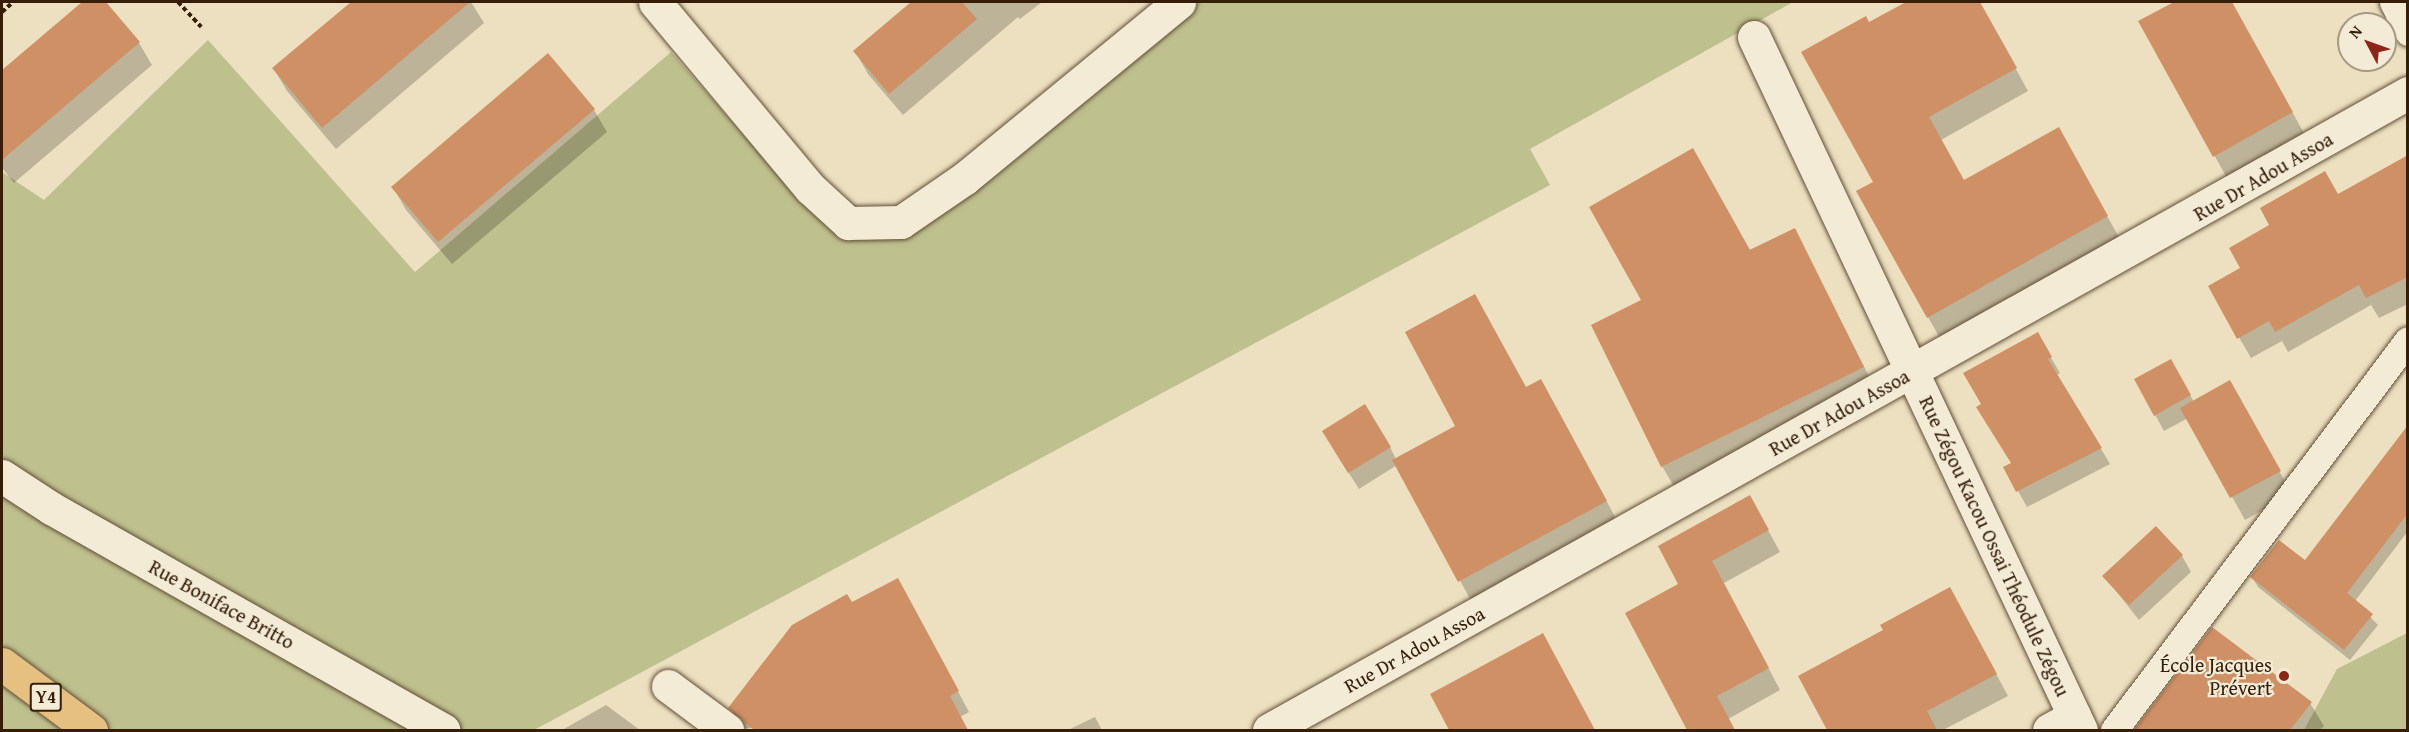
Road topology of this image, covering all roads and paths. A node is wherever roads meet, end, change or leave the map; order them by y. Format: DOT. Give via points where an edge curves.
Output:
graph roads {
  1 [pos="13,2"];
  2 [pos="178,2"];
  3 [pos="655,2"];
  4 [pos="1179,2"];
  5 [pos="2393,2"];
  6 [pos="2,12"];
  7 [pos="201,27"];
  8 [pos="2408,32"];
  9 [pos="1754,37"];
  10 [pos="2408,93"];
  11 [pos="2408,340"];
  12 [pos="1912,371"];
  13 [pos="2,476"];
  14 [pos="2,664"];
  15 [pos="668,686"];
  16 [pos="2068,726"];
  17 [pos="91,730"];
  18 [pos="444,730"];
  19 [pos="727,730"];
  20 [pos="1269,730"];
  21 [pos="2114,730"];
  1 -- 6 [label="path"];
  2 -- 7 [label="path"];
  3 -- 4 [label="street" via="810,188 848,222 901,222 964,178"];
  5 -- 8 [label="street"];
  9 -- 12 [label="street, Rue Zégou Kacou Ossai Théodule Zégou"];
  10 -- 12 [label="street, Rue Dr Adou Assoa"];
  11 -- 21 [label="street"];
  12 -- 16 [label="street, Rue Zégou Kacou Ossai Théodule Zégou"];
  12 -- 20 [label="street, Rue Dr Adou Assoa"];
  13 -- 18 [label="street, Rue Boniface Britto" via="51,508"];
  14 -- 17 [label="highway, Y4"];
  15 -- 19 [label="street"];
}
